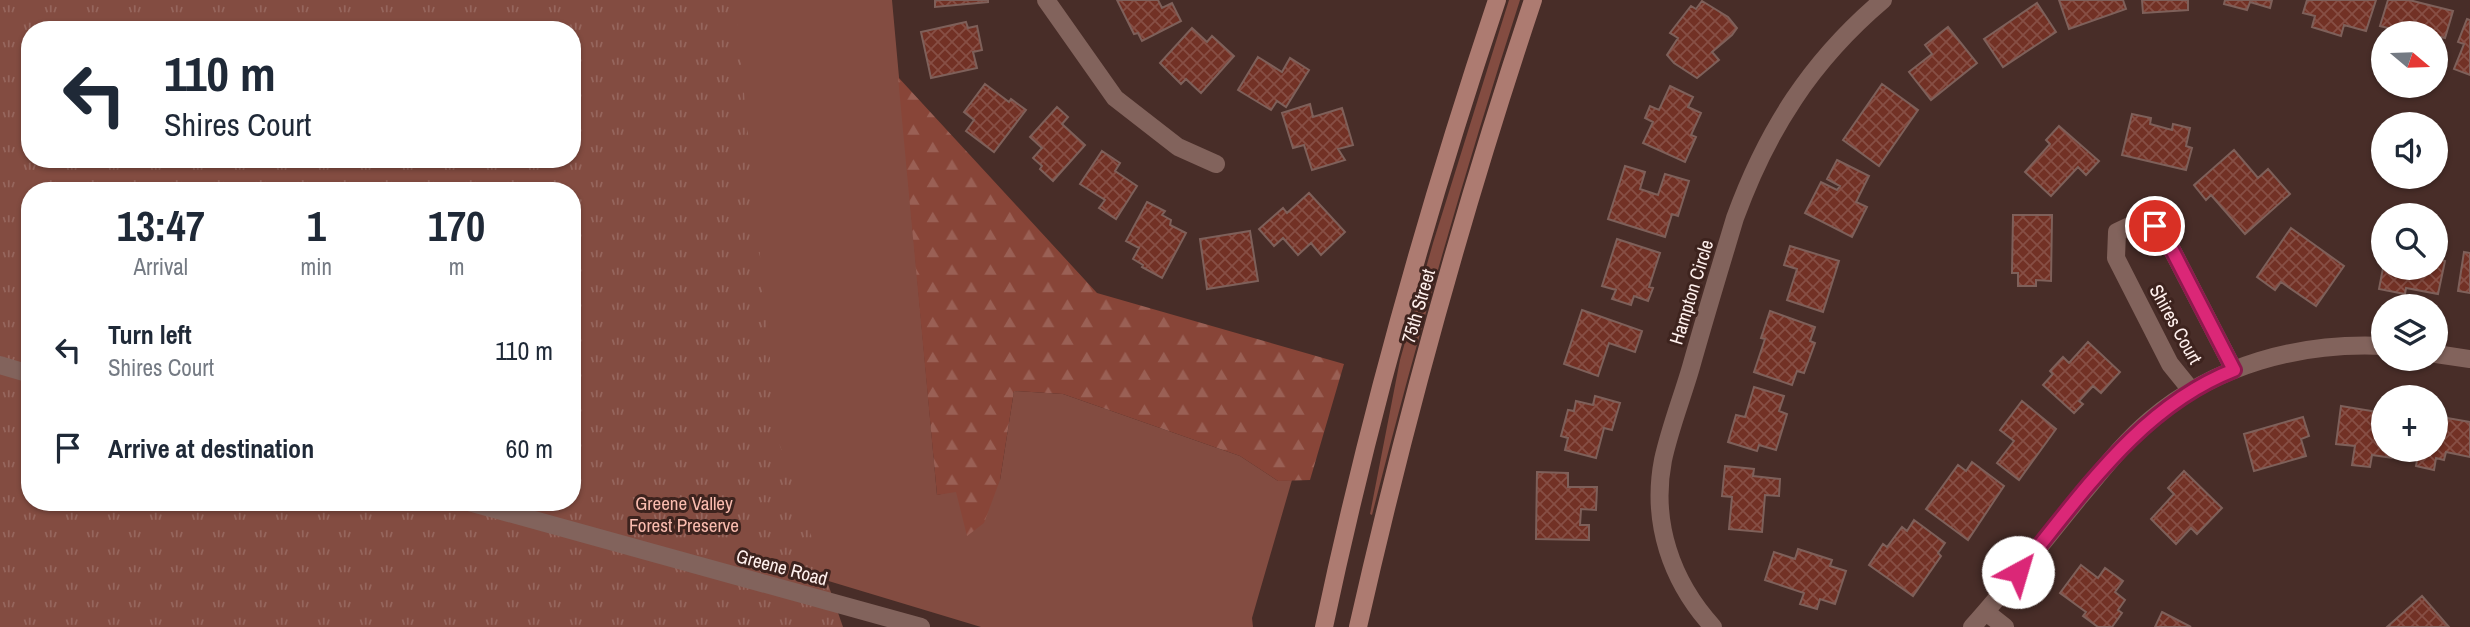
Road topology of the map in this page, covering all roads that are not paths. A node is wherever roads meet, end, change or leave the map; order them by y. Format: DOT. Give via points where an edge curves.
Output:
graph roads {
  1 [pos="1045,0"];
  2 [pos="1497,0"];
  3 [pos="1533,0"];
  4 [pos="1884,0"];
  5 [pos="1216,164"];
  6 [pos="2371,345"];
  7 [pos="2448,356"];
  8 [pos="2470,359"];
  9 [pos="0,365"];
  10 [pos="2234,370"];
  11 [pos="21,371"];
  12 [pos="2191,390"];
  13 [pos="502,511"];
  14 [pos="1986,612"];
  15 [pos="921,627"];
  16 [pos="1324,627"];
  17 [pos="1359,627"];
  18 [pos="1713,627"];
  19 [pos="1972,627"];
  20 [pos="2005,627"];
  1 -- 5 [label="street" via="1115,98 1178,147"];
  2 -- 16 [label="main road, 75th Street" via="1371,422"];
  3 -- 17 [label="main road, 75th Street" via="1457,241 1407,423"];
  4 -- 18 [label="street, Hampton Circle" via="1814,70 1770,136 1735,218 1664,459 1659,506 1668,553 1683,588"];
  6 -- 10 [label="street" via="2277,355"];
  7 -- 8 [label="street"];
  9 -- 11 [label="street"];
  10 -- 12 [label="street"];
  10 -- 12 [label="street, Shires Court" via="2168,242 2155,226 2136,223 2117,232 2116,258 2170,364"];
  12 -- 14 [label="street" via="2115,454"];
  13 -- 15 [label="street, Greene Road"];
  14 -- 19 [label="street"];
  14 -- 20 [label="street"];
}
